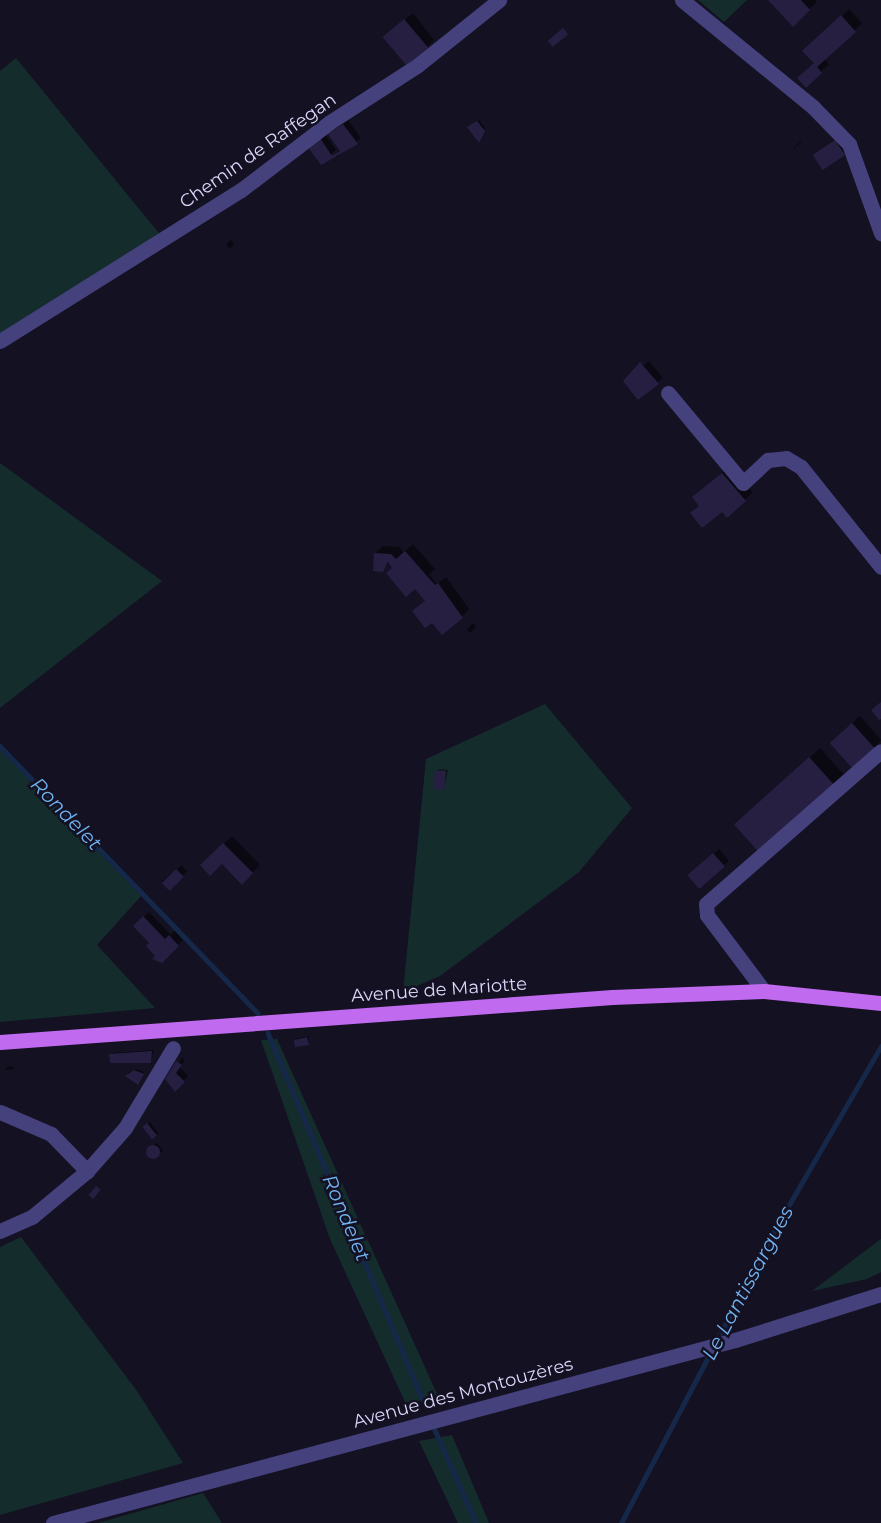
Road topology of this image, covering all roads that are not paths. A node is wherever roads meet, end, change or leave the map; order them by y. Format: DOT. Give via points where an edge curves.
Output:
graph roads {
  1 [pos="499,0"];
  2 [pos="682,0"];
  3 [pos="881,233"];
  4 [pos="0,340"];
  5 [pos="668,393"];
  6 [pos="881,567"];
  7 [pos="881,751"];
  8 [pos="764,991"];
  9 [pos="881,1003"];
  10 [pos="0,1042"];
  11 [pos="173,1048"];
  12 [pos="0,1112"];
  13 [pos="87,1171"];
  14 [pos="0,1231"];
  15 [pos="881,1294"];
  16 [pos="53,1523"];
  1 -- 4 [label="street, Chemin de Raffegan" via="418,65 330,122 242,190"];
  2 -- 3 [label="street" via="813,107 849,144"];
  5 -- 6 [label="street" via="743,483 768,460 786,458 801,467"];
  7 -- 8 [label="street" via="706,904 707,915"];
  8 -- 9 [label="main road, Avenue de Mariotte"];
  8 -- 10 [label="main road, Avenue de Mariotte" via="442,1008"];
  11 -- 13 [label="street" via="125,1128"];
  12 -- 13 [label="street" via="51,1134"];
  13 -- 14 [label="street" via="33,1216"];
  15 -- 16 [label="street, Avenue des Montouzères" via="735,1340"];
}
